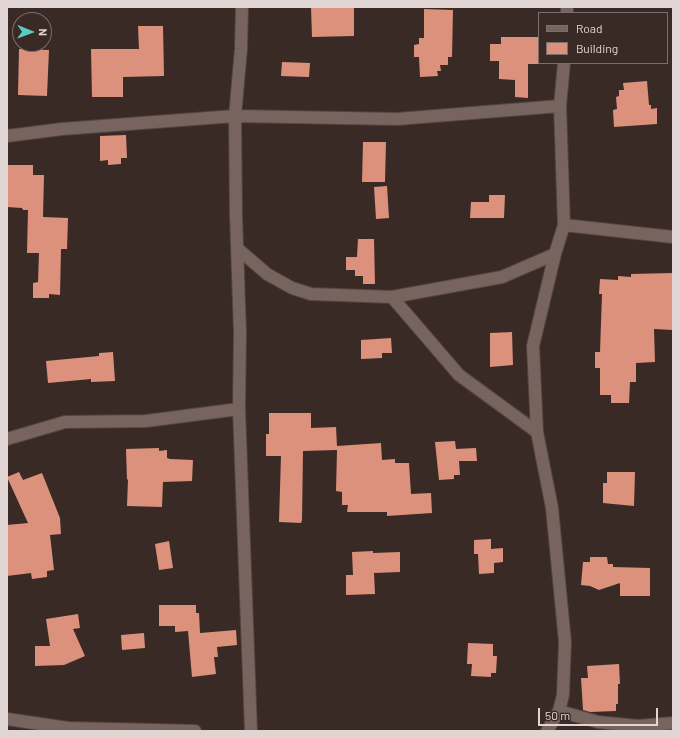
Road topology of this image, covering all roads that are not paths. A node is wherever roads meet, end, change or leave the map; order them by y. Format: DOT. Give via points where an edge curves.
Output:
graph roads {
  1 [pos="242,7"];
  2 [pos="564,64"];
  3 [pos="560,106"];
  4 [pos="235,116"];
  5 [pos="7,136"];
  6 [pos="564,225"];
  7 [pos="673,237"];
  8 [pos="238,249"];
  9 [pos="555,254"];
  10 [pos="392,297"];
  11 [pos="239,409"];
  12 [pos="537,432"];
  13 [pos="7,439"];
  14 [pos="558,711"];
  15 [pos="7,719"];
  16 [pos="673,723"];
  17 [pos="68,730"];
  18 [pos="545,730"];
  19 [pos="195,731"];
  20 [pos="251,731"];
  1 -- 4 [label="street"];
  2 -- 3 [label="street"];
  3 -- 4 [label="street" via="397,119"];
  3 -- 6 [label="street"];
  4 -- 5 [label="street" via="62,129"];
  4 -- 8 [label="street"];
  6 -- 7 [label="street"];
  6 -- 9 [label="street"];
  8 -- 10 [label="street" via="267,274 292,288 311,294"];
  8 -- 11 [label="street"];
  9 -- 10 [label="street" via="502,277"];
  9 -- 12 [label="street" via="534,336 533,370"];
  10 -- 12 [label="street" via="459,374"];
  11 -- 13 [label="street" via="146,421 65,422"];
  11 -- 20 [label="street"];
  12 -- 14 [label="street" via="552,508 565,642 563,695"];
  14 -- 16 [label="street" via="598,722 638,726"];
  14 -- 18 [label="street"];
  15 -- 17 [label="street"];
  17 -- 19 [label="street"];
}
